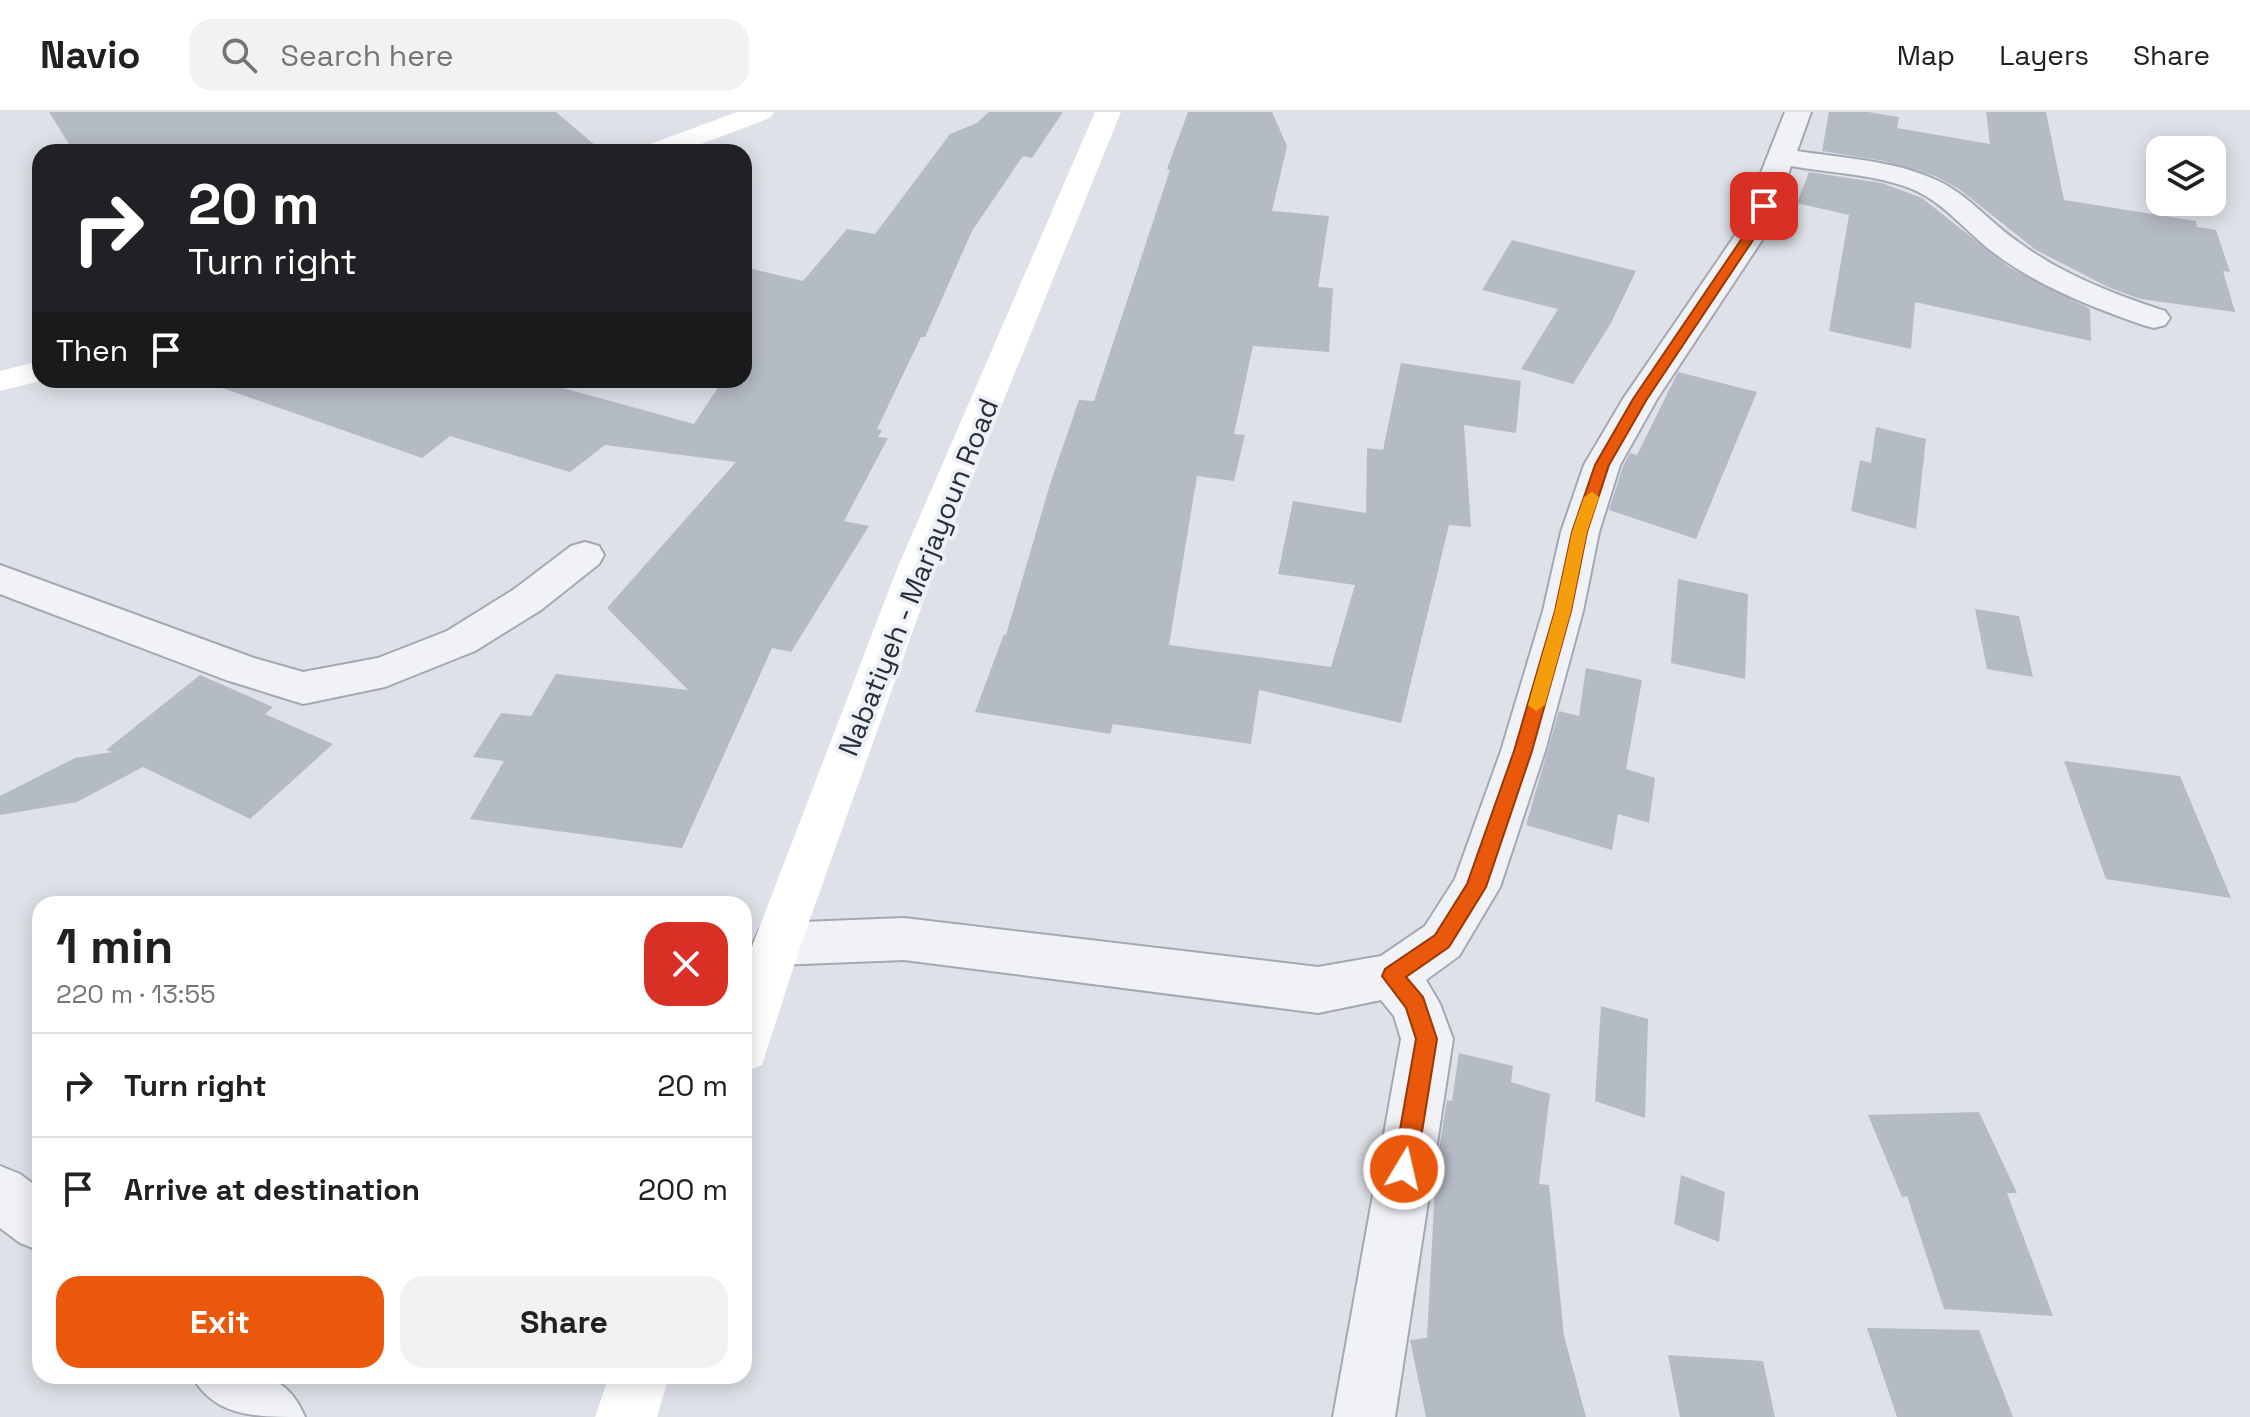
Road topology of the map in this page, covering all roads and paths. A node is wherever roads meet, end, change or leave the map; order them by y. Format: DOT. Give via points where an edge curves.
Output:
graph roads {
  1 [pos="761,112"];
  2 [pos="1108,112"];
  3 [pos="1798,112"];
  4 [pos="676,144"];
  5 [pos="1783,157"];
  6 [pos="2154,318"];
  7 [pos="32,373"];
  8 [pos="0,381"];
  9 [pos="585,555"];
  10 [pos="0,579"];
  11 [pos="777,944"];
  12 [pos="1392,976"];
  13 [pos="752,1023"];
  14 [pos="0,1194"];
  15 [pos="32,1217"];
  16 [pos="232,1384"];
  17 [pos="636,1384"];
  18 [pos="274,1417"];
  19 [pos="626,1417"];
  20 [pos="1364,1417"];
  1 -- 4 [label="main road"];
  2 -- 11 [label="main road, Nabatiyeh - Marjayoun Road" via="916,569"];
  3 -- 5 [label="street"];
  5 -- 6 [label="street" via="1893,176 1939,192 2008,249 2052,277"];
  5 -- 12 [label="street" via="1753,231 1602,465 1523,751 1476,887 1442,941"];
  7 -- 8 [label="main road"];
  9 -- 10 [label="street" via="461,641 385,672 303,688"];
  11 -- 12 [label="street" via="904,939 1318,990"];
  11 -- 13 [label="main road, Nabatiyeh - Marjayoun Road"];
  12 -- 20 [label="street" via="1415,1004 1427,1039"];
  14 -- 15 [label="street"];
  16 -- 18 [label="street"];
  17 -- 19 [label="main road"];
}
